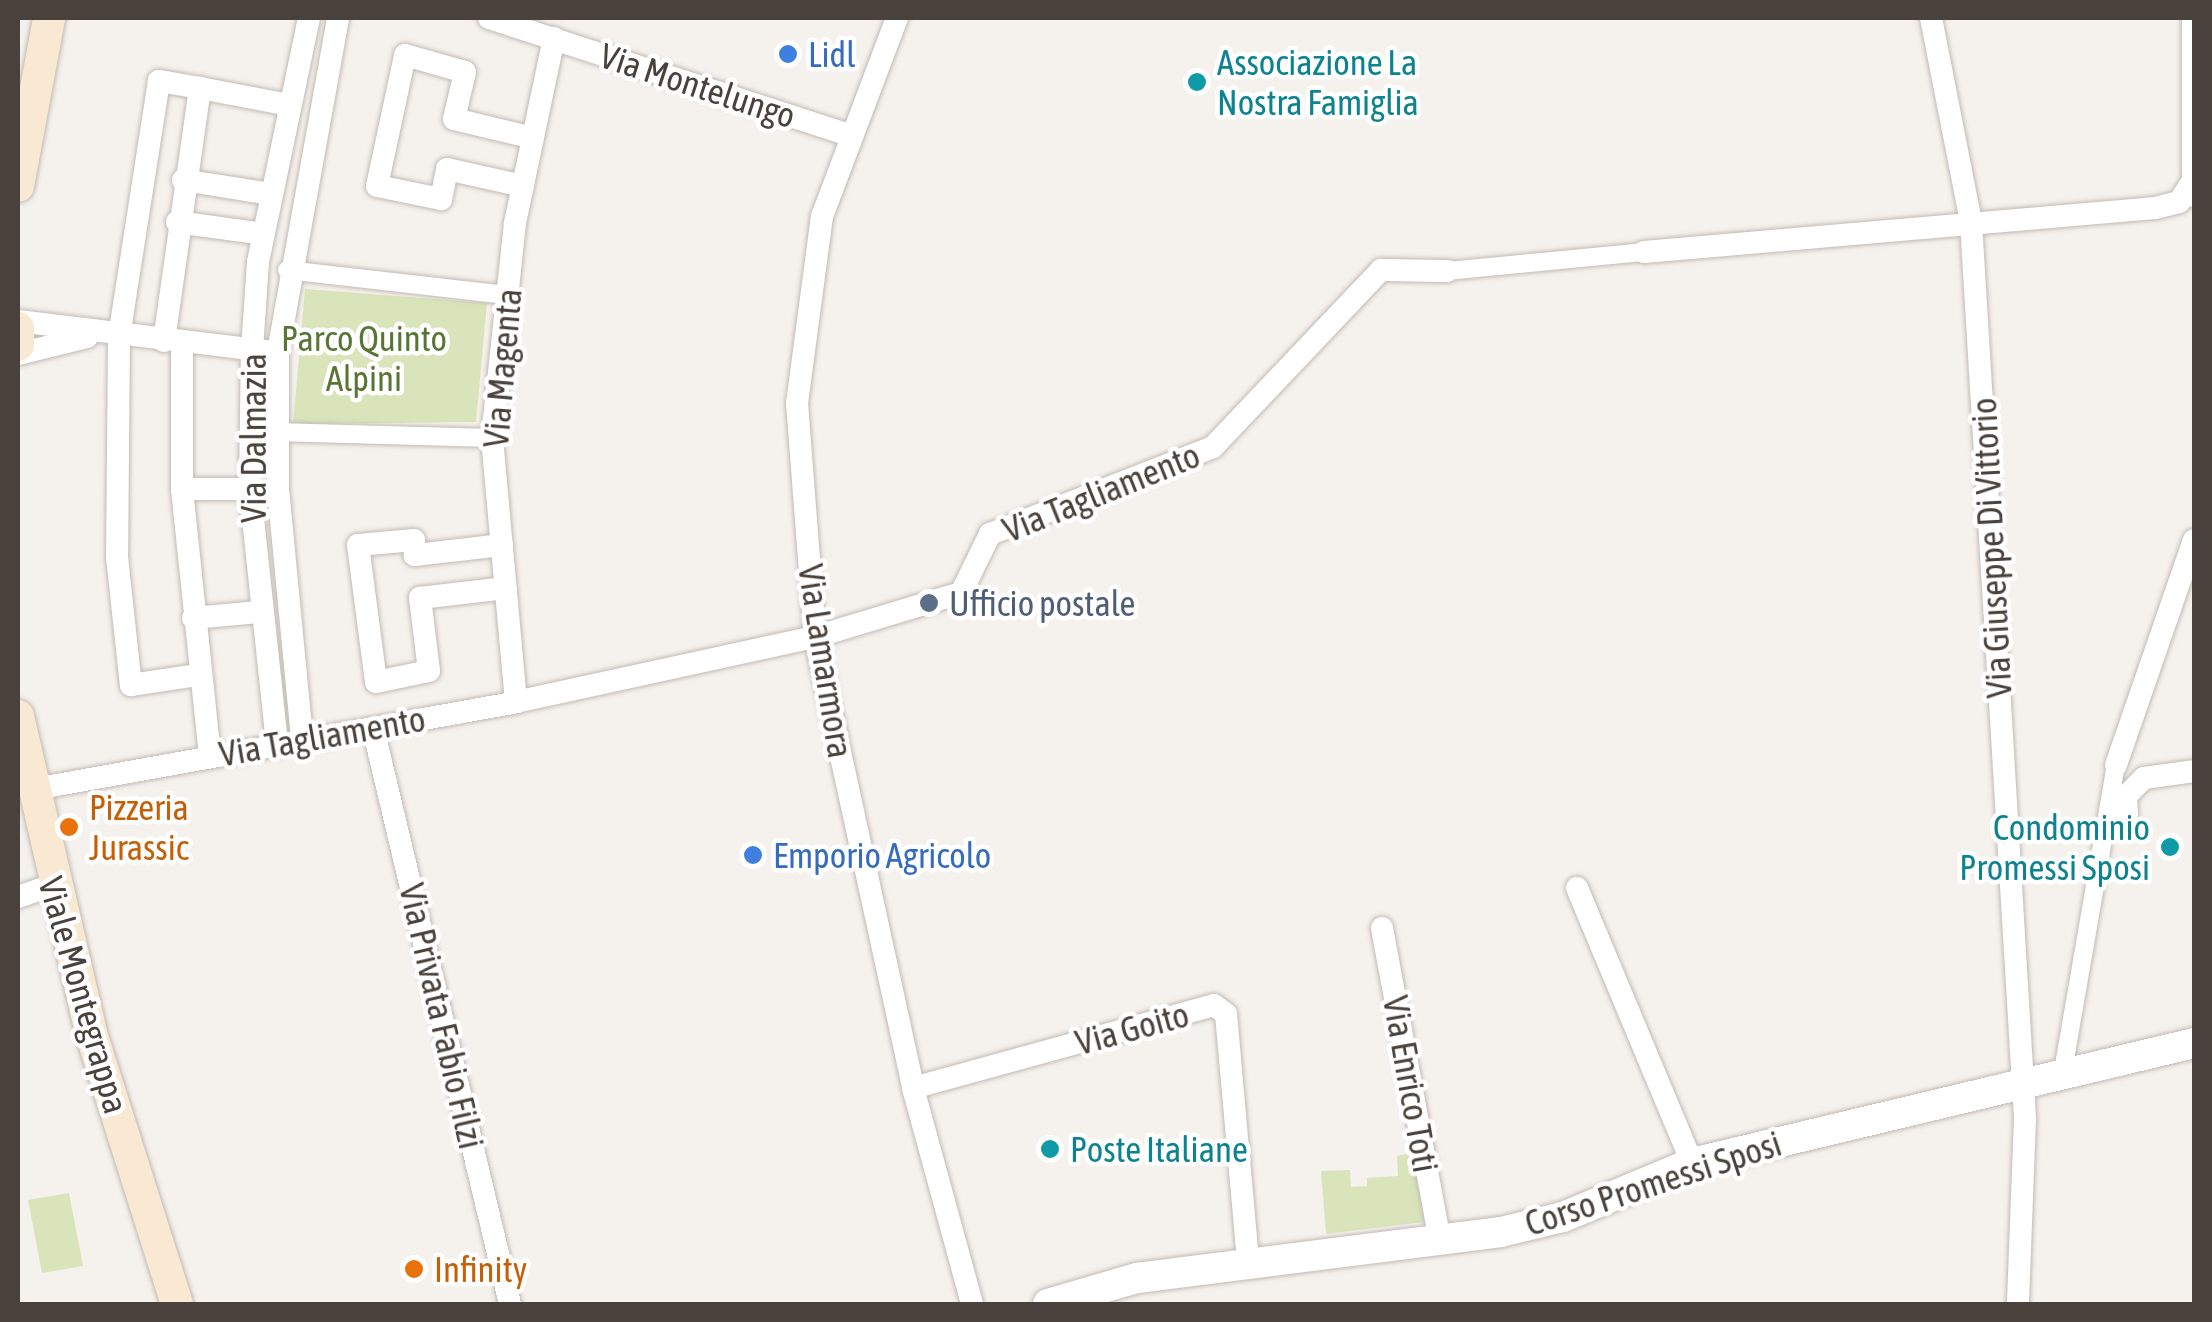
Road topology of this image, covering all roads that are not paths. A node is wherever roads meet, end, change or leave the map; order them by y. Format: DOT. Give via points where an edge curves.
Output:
graph roads {
  1 [pos="49,18"];
  2 [pos="309,18"];
  3 [pos="338,18"];
  4 [pos="489,18"];
  5 [pos="896,18"];
  6 [pos="1931,18"];
  7 [pos="2193,18"];
  8 [pos="554,38"];
  9 [pos="200,88"];
  10 [pos="289,105"];
  11 [pos="849,136"];
  12 [pos="533,138"];
  13 [pos="183,180"];
  14 [pos="18,186"];
  15 [pos="523,186"];
  16 [pos="2193,190"];
  17 [pos="270,194"];
  18 [pos="177,222"];
  19 [pos="1971,222"];
  20 [pos="264,234"];
  21 [pos="1644,252"];
  22 [pos="287,270"];
  23 [pos="1447,272"];
  24 [pos="507,295"];
  25 [pos="18,325"];
  26 [pos="108,335"];
  27 [pos="173,342"];
  28 [pos="18,344"];
  29 [pos="252,350"];
  30 [pos="278,352"];
  31 [pos="18,354"];
  32 [pos="274,432"];
  33 [pos="492,438"];
  34 [pos="182,489"];
  35 [pos="250,490"];
  36 [pos="2194,540"];
  37 [pos="502,545"];
  38 [pos="506,588"];
  39 [pos="260,612"];
  40 [pos="193,618"];
  41 [pos="815,637"];
  42 [pos="198,676"];
  43 [pos="516,702"];
  44 [pos="18,716"];
  45 [pos="373,728"];
  46 [pos="302,738"];
  47 [pos="278,743"];
  48 [pos="210,756"];
  49 [pos="2116,766"];
  50 [pos="2194,772"];
  51 [pos="29,790"];
  52 [pos="2128,814"];
  53 [pos="53,885"];
  54 [pos="1577,888"];
  55 [pos="18,897"];
  56 [pos="1382,928"];
  57 [pos="2194,1042"];
  58 [pos="2063,1072"];
  59 [pos="2022,1082"];
  60 [pos="914,1088"];
  61 [pos="1692,1162"];
  62 [pos="1440,1240"];
  63 [pos="1248,1260"];
  64 [pos="180,1304"];
  65 [pos="510,1304"];
  66 [pos="972,1304"];
  67 [pos="1048,1304"];
  68 [pos="2018,1304"];
  1 -- 14 [label="main road"];
  2 -- 10 [label="street, Via Dalmazia"];
  3 -- 22 [label="street, Via Dalmazia"];
  4 -- 8 [label="street, Via Montelungo"];
  5 -- 11 [label="street, Via Lamarmora"];
  6 -- 19 [label="street, Via Giuseppe Di Vittorio"];
  7 -- 16 [label="street"];
  8 -- 11 [label="street, Via Montelungo"];
  8 -- 12 [label="street, Via Magenta"];
  9 -- 10 [label="street"];
  9 -- 13 [label="street"];
  9 -- 26 [label="street" via="159,81"];
  10 -- 17 [label="street, Via Dalmazia"];
  11 -- 41 [label="street, Via Lamarmora" via="801,322 798,404"];
  12 -- 15 [label="street, Via Magenta"];
  12 -- 15 [label="street" via="454,119 466,72 405,56 377,186 441,199 447,169"];
  13 -- 17 [label="street"];
  13 -- 18 [label="street"];
  15 -- 24 [label="street, Via Magenta"];
  16 -- 19 [label="street, Via Tagliamento" via="2179,202 2154,208"];
  17 -- 20 [label="street, Via Dalmazia"];
  18 -- 20 [label="street"];
  18 -- 27 [label="street"];
  19 -- 21 [label="street, Via Tagliamento"];
  19 -- 59 [label="street, Via Giuseppe Di Vittorio"];
  20 -- 29 [label="street, Via Dalmazia"];
  21 -- 23 [label="street, Via Tagliamento"];
  22 -- 24 [label="street"];
  22 -- 30 [label="street, Via Dalmazia"];
  23 -- 41 [label="street, Via Tagliamento" via="1381,270 1213,447 990,534 961,593"];
  24 -- 33 [label="street, Via Magenta"];
  25 -- 26 [label="street"];
  25 -- 28 [label="main road"];
  26 -- 27 [label="street"];
  26 -- 31 [label="street"];
  26 -- 42 [label="street" via="131,686"];
  27 -- 29 [label="street"];
  27 -- 34 [label="street"];
  29 -- 30 [label="street"];
  29 -- 35 [label="street, Via Dalmazia"];
  30 -- 32 [label="street, Via Dalmazia"];
  32 -- 33 [label="street"];
  32 -- 46 [label="street, Via Dalmazia"];
  33 -- 37 [label="street, Via Magenta"];
  34 -- 35 [label="street"];
  34 -- 40 [label="street"];
  35 -- 39 [label="street, Via Dalmazia"];
  36 -- 49 [label="street"];
  37 -- 38 [label="street, Via Magenta"];
  37 -- 38 [label="street" via="415,555 414,540 358,545 376,682 430,671 420,598"];
  38 -- 43 [label="street, Via Magenta"];
  39 -- 40 [label="street"];
  39 -- 47 [label="street, Via Dalmazia"];
  40 -- 42 [label="street"];
  41 -- 43 [label="street, Via Tagliamento"];
  41 -- 60 [label="street, Via Lamarmora"];
  42 -- 48 [label="street"];
  43 -- 45 [label="street, Via Tagliamento"];
  44 -- 51 [label="main road, Viale Montegrappa"];
  45 -- 46 [label="street, Via Tagliamento"];
  45 -- 65 [label="street, Via Privata Fabio Filzi"];
  46 -- 47 [label="street, Via Tagliamento"];
  47 -- 48 [label="street, Via Tagliamento"];
  48 -- 51 [label="street, Via Tagliamento"];
  49 -- 58 [label="street"];
  50 -- 52 [label="street" via="2144,778 2126,796"];
  51 -- 53 [label="main road, Viale Montegrappa"];
  53 -- 55 [label="street"];
  53 -- 64 [label="main road, Viale Montegrappa"];
  54 -- 61 [label="street"];
  56 -- 62 [label="street, Via Enrico Toti"];
  57 -- 58 [label="street, Corso Promessi Sposi"];
  58 -- 59 [label="street, Corso Promessi Sposi"];
  59 -- 61 [label="street, Corso Promessi Sposi"];
  59 -- 68 [label="street, Via Giuseppe Di Vittorio"];
  60 -- 63 [label="street, Via Goito" via="1214,1005 1226,1014"];
  60 -- 66 [label="street, Via Lamarmora"];
  61 -- 62 [label="street, Corso Promessi Sposi" via="1564,1217"];
  62 -- 63 [label="street, Corso Promessi Sposi"];
  63 -- 67 [label="street, Corso Promessi Sposi" via="1136,1278"];
}
